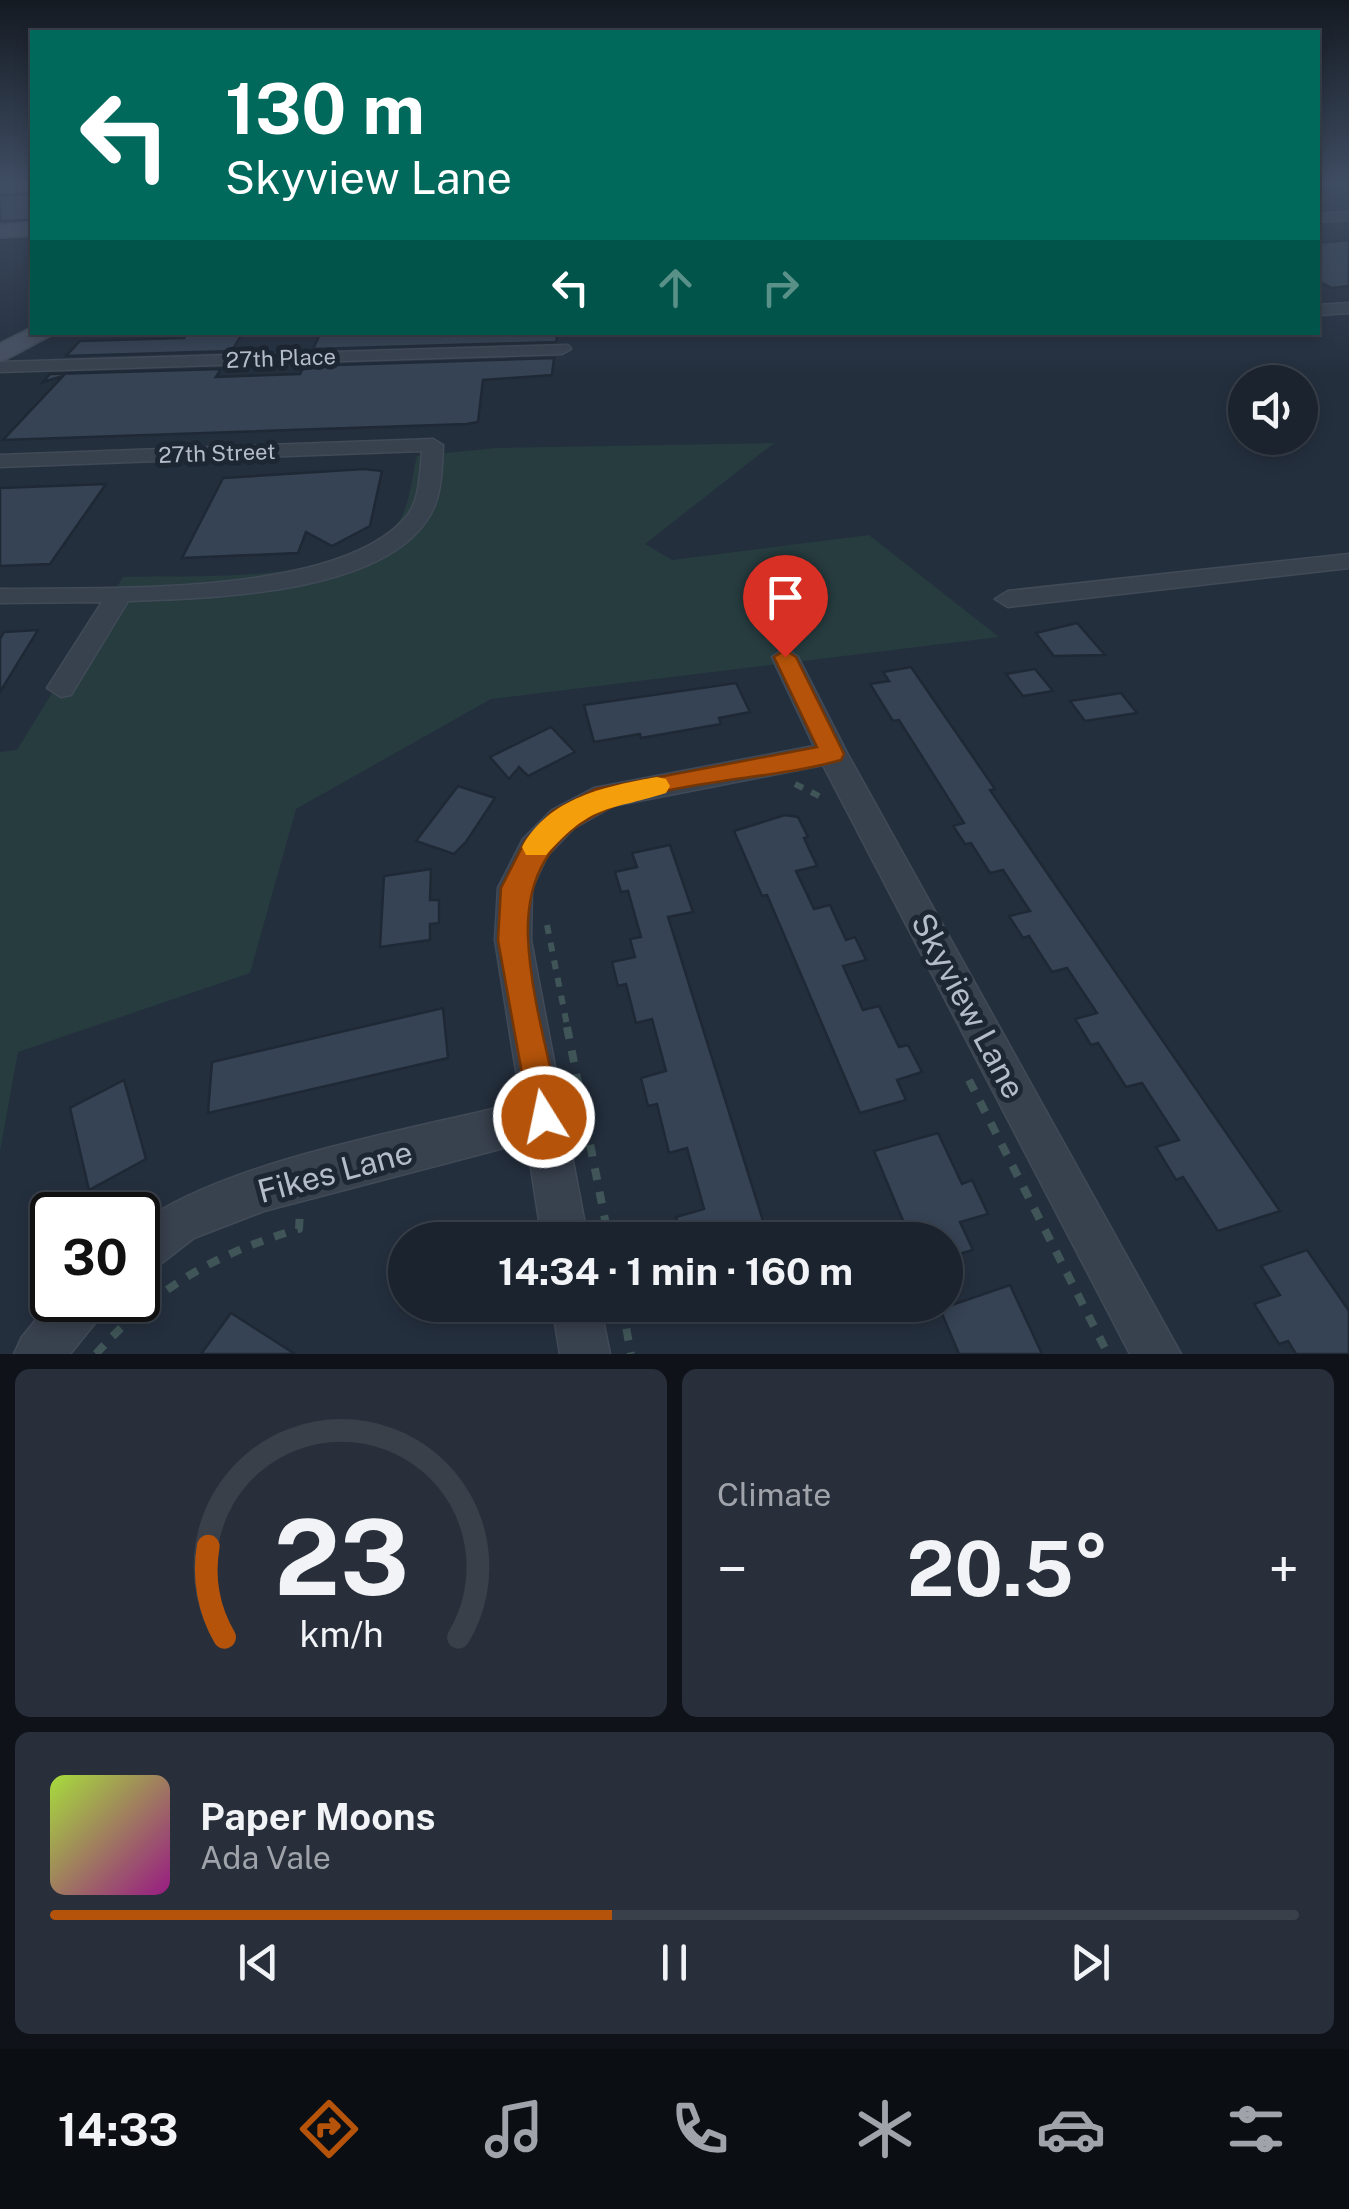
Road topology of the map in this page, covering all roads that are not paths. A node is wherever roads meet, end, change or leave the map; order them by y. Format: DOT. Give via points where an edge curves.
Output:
graph roads {
  1 [pos="1349,308"];
  2 [pos="1320,310"];
  3 [pos="38,335"];
  4 [pos="267,339"];
  5 [pos="562,349"];
  6 [pos="0,354"];
  7 [pos="256,358"];
  8 [pos="0,367"];
  9 [pos="0,461"];
  10 [pos="1349,560"];
  11 [pos="122,592"];
  12 [pos="0,596"];
  13 [pos="1008,598"];
  14 [pos="785,657"];
  15 [pos="61,688"];
  16 [pos="832,754"];
  17 [pos="544,1117"];
  18 [pos="562,1222"];
  19 [pos="160,1236"];
  20 [pos="64,1322"];
  21 [pos="579,1322"];
  22 [pos="39,1354"];
  23 [pos="584,1354"];
  24 [pos="1156,1354"];
  1 -- 2 [label="street"];
  3 -- 6 [label="street"];
  4 -- 7 [label="street"];
  5 -- 7 [label="street, 27th Place"];
  7 -- 8 [label="street, 27th Place"];
  9 -- 11 [label="street, 27th Street" via="433,446 417,521 387,549 337,572"];
  10 -- 13 [label="street"];
  11 -- 12 [label="street"];
  11 -- 15 [label="street"];
  14 -- 16 [label="street, Skyview Lane"];
  16 -- 17 [label="street" via="605,796 563,818 535,848 516,888 513,940"];
  16 -- 24 [label="street, Skyview Lane"];
  17 -- 18 [label="street"];
  17 -- 19 [label="street, Fikes Lane" via="300,1180 179,1222"];
  20 -- 22 [label="street"];
  21 -- 23 [label="street"];
}
